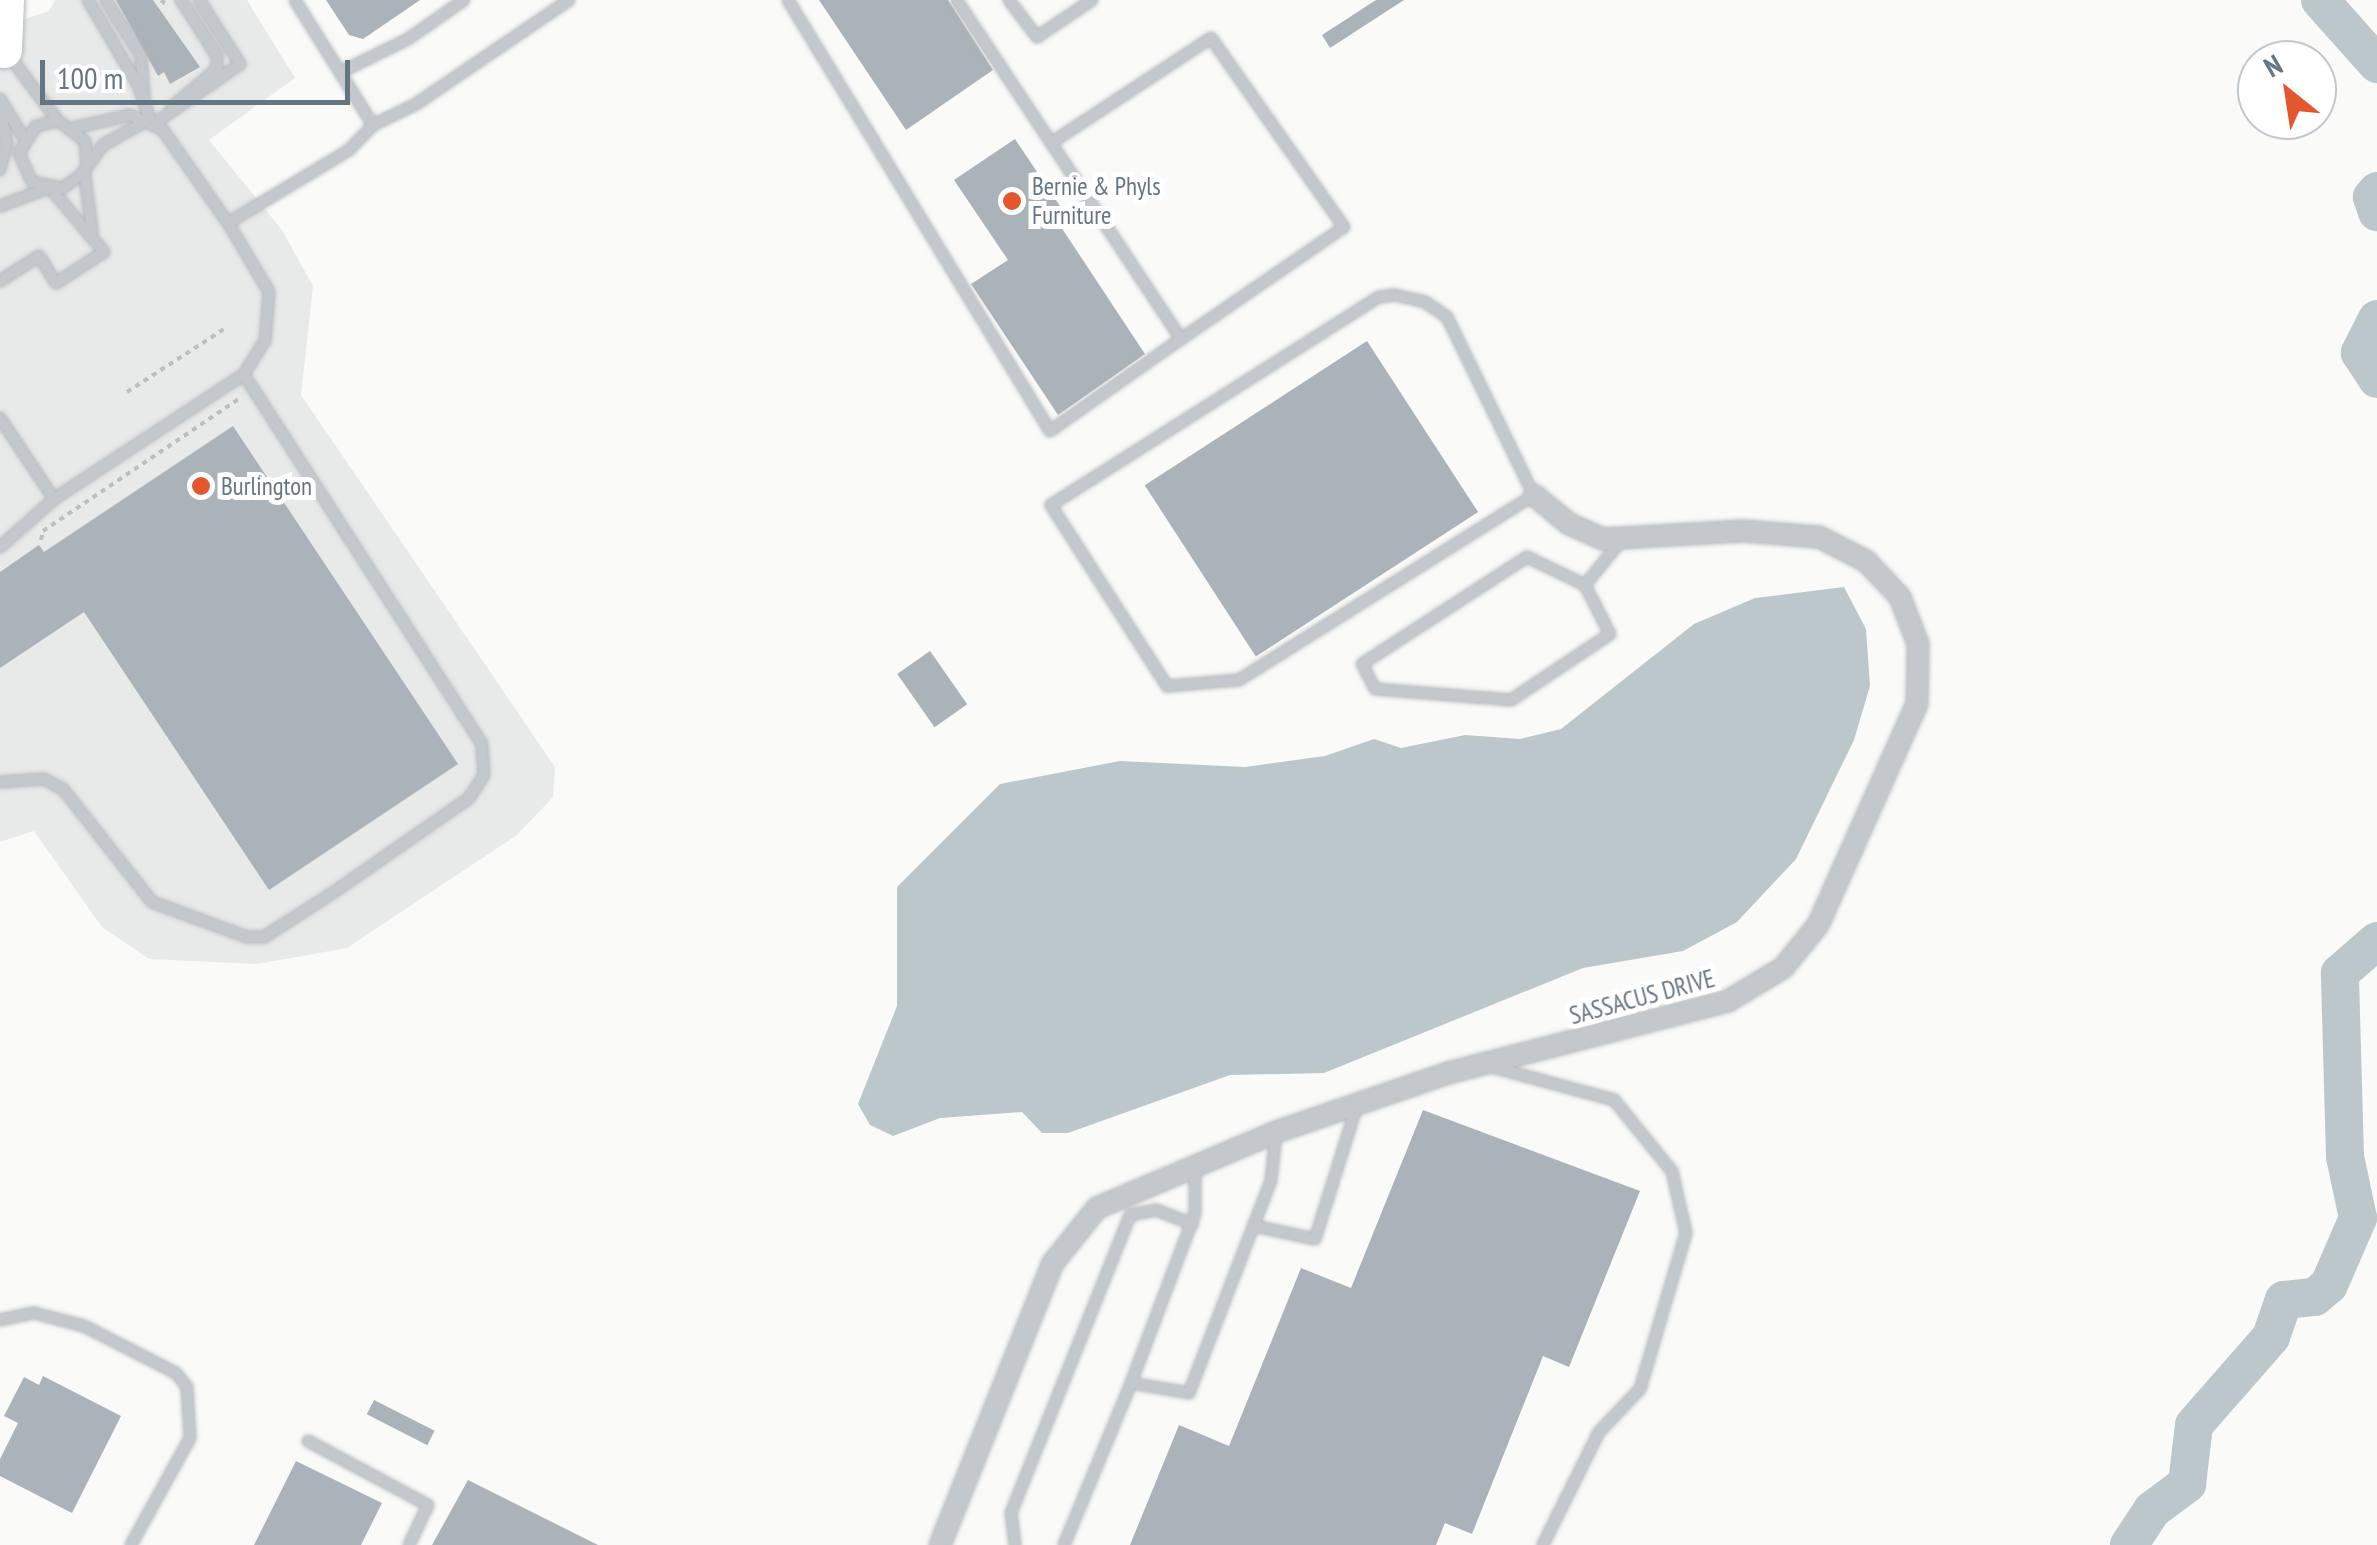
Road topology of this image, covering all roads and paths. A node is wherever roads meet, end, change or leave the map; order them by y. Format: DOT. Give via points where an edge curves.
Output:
graph roads {
  1 [pos="6,0"];
  2 [pos="88,0"];
  3 [pos="106,0"];
  4 [pos="182,0"];
  5 [pos="199,0"];
  6 [pos="295,0"];
  7 [pos="464,0"];
  8 [pos="568,0"];
  9 [pos="788,0"];
  10 [pos="956,0"];
  11 [pos="1009,0"];
  12 [pos="1092,0"];
  13 [pos="2,46"];
  14 [pos="340,72"];
  15 [pos="144,98"];
  16 [pos="0,104"];
  17 [pos="169,112"];
  18 [pos="58,121"];
  19 [pos="146,124"];
  20 [pos="373,125"];
  21 [pos="73,128"];
  22 [pos="24,138"];
  23 [pos="1051,143"];
  24 [pos="19,153"];
  25 [pos="85,167"];
  26 [pos="0,173"];
  27 [pos="50,189"];
  28 [pos="0,206"];
  29 [pos="228,223"];
  30 [pos="92,232"];
  31 [pos="0,281"];
  32 [pos="224,329"];
  33 [pos="1182,339"];
  34 [pos="244,374"];
  35 [pos="127,392"];
  36 [pos="240,398"];
  37 [pos="0,418"];
  38 [pos="1534,495"];
  39 [pos="54,499"];
  40 [pos="41,540"];
  41 [pos="1622,540"];
  42 [pos="0,547"];
  43 [pos="1585,586"];
  44 [pos="0,767"];
  45 [pos="4,781"];
  46 [pos="1478,1064"];
  47 [pos="1358,1102"];
  48 [pos="1276,1132"];
  49 [pos="1195,1165"];
  50 [pos="1192,1224"];
  51 [pos="1254,1226"];
  52 [pos="0,1320"];
  53 [pos="1131,1383"];
  54 [pos="308,1441"];
  55 [pos="131,1545"];
  56 [pos="409,1545"];
  57 [pos="940,1545"];
  58 [pos="1015,1545"];
  59 [pos="1064,1545"];
  60 [pos="1543,1545"];
  1 -- 13 [label="highway"];
  2 -- 15 [label="lane"];
  3 -- 15 [label="lane" via="141,56"];
  4 -- 17 [label="lane" via="218,56 217,69 178,96"];
  5 -- 17 [label="lane" via="240,64"];
  6 -- 14 [label="lane"];
  7 -- 14 [label="lane" via="408,39"];
  8 -- 20 [label="lane" via="416,104"];
  9 -- 33 [label="lane" via="1050,431"];
  10 -- 23 [label="lane"];
  11 -- 12 [label="lane" via="1037,37"];
  13 -- 18 [label="lane"];
  14 -- 20 [label="lane"];
  15 -- 19 [label="lane"];
  16 -- 22 [label="lane"];
  16 -- 26 [label="lane" via="7,143"];
  17 -- 19 [label="lane"];
  18 -- 21 [label="lane"];
  18 -- 22 [label="lane" via="36,126"];
  19 -- 21 [label="lane" via="121,115"];
  19 -- 25 [label="lane" via="113,136"];
  19 -- 29 [label="lane" via="172,137"];
  20 -- 29 [label="lane" via="349,150"];
  21 -- 25 [label="lane" via="84,141"];
  22 -- 24 [label="lane"];
  23 -- 33 [label="lane"];
  23 -- 33 [label="lane" via="1211,38 1344,227"];
  24 -- 26 [label="lane"];
  24 -- 27 [label="lane" via="24,174"];
  25 -- 27 [label="lane" via="74,183"];
  25 -- 30 [label="lane"];
  27 -- 28 [label="lane"];
  27 -- 30 [label="lane"];
  29 -- 34 [label="lane" via="269,292 264,340"];
  30 -- 31 [label="lane" via="104,252 56,283 38,256"];
  32 -- 35 [label="path"];
  34 -- 39 [label="lane"];
  34 -- 45 [label="lane" via="482,744 484,775 469,798 264,937 247,937 152,902 63,789 44,779"];
  36 -- 40 [label="path" via="43,531"];
  37 -- 39 [label="lane"];
  38 -- 38 [label="lane" via="1446,317 1425,302 1395,295 1379,297 1052,505 1167,686 1193,689 1239,680"];
  38 -- 41 [label="street, SASSACUS DRIVE" via="1582,532"];
  39 -- 42 [label="lane"];
  41 -- 43 [label="lane"];
  41 -- 46 [label="street, SASSACUS DRIVE" via="1778,532 1852,551 1886,580 1908,612 1920,658 1917,704 1818,925 1783,968 1709,1008"];
  43 -- 43 [label="lane" via="1527,557 1362,664 1375,689 1511,700 1610,634"];
  44 -- 45 [label="lane"];
  46 -- 47 [label="street, SASSACUS DRIVE"];
  46 -- 60 [label="lane" via="1614,1100 1672,1171 1686,1233 1640,1389 1598,1432"];
  47 -- 48 [label="street, SASSACUS DRIVE"];
  47 -- 51 [label="lane" via="1314,1239"];
  48 -- 49 [label="street, SASSACUS DRIVE"];
  48 -- 51 [label="lane" via="1271,1180"];
  49 -- 50 [label="lane"];
  49 -- 57 [label="street, SASSACUS DRIVE" via="1097,1208 1053,1263"];
  50 -- 53 [label="lane"];
  50 -- 58 [label="lane" via="1156,1210 1130,1215 1010,1513"];
  51 -- 53 [label="lane" via="1189,1393"];
  52 -- 55 [label="lane" via="34,1313 84,1326 176,1373 188,1387 190,1438"];
  53 -- 59 [label="lane"];
  54 -- 56 [label="lane" via="428,1505"];
}
